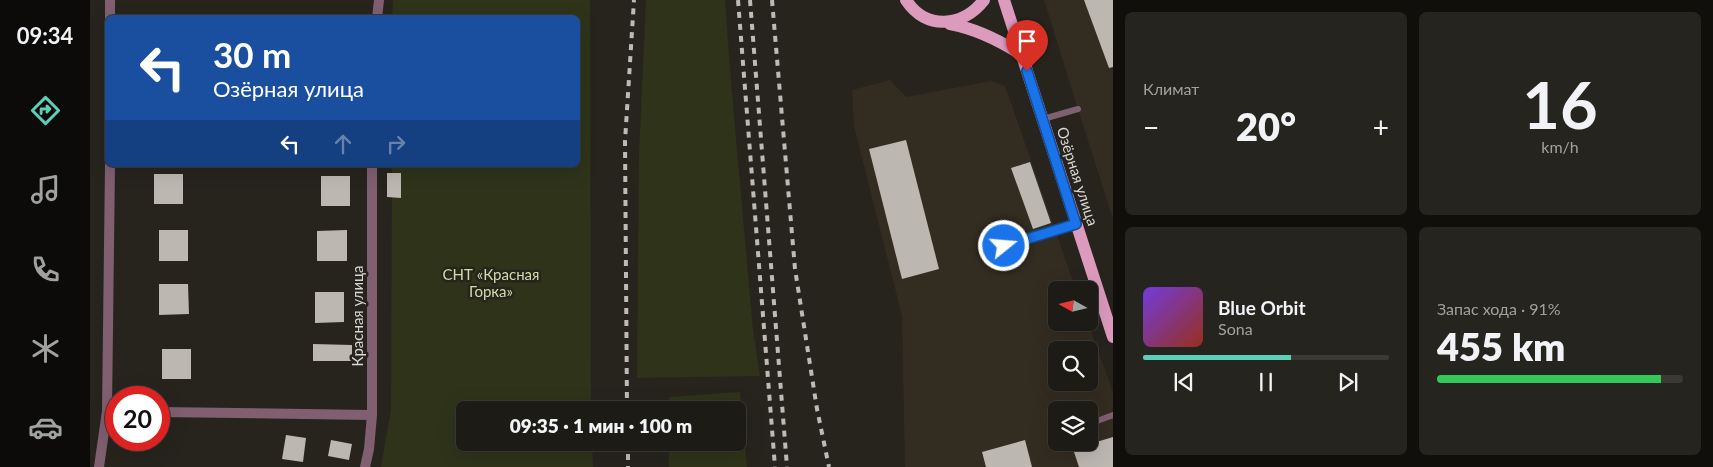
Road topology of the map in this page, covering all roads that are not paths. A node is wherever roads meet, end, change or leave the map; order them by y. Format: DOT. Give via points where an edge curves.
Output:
graph roads {
  1 [pos="110,0"];
  2 [pos="378,0"];
  3 [pos="906,0"];
  4 [pos="984,0"];
  5 [pos="1004,0"];
  6 [pos="110,15"];
  7 [pos="378,15"];
  8 [pos="940,22"];
  9 [pos="1022,55"];
  10 [pos="1078,109"];
  11 [pos="1043,119"];
  12 [pos="110,167"];
  13 [pos="372,167"];
  14 [pos="1076,224"];
  15 [pos="1004,246"];
  16 [pos="1113,337"];
  17 [pos="112,386"];
  18 [pos="170,412"];
  19 [pos="372,415"];
  20 [pos="1113,415"];
  21 [pos="1098,421"];
  22 [pos="105,441"];
  23 [pos="99,467"];
  24 [pos="365,467"];
  1 -- 6 [label="street"];
  2 -- 7 [label="street"];
  3 -- 8 [label="main road" via="915,11"];
  4 -- 8 [label="main road" via="966,16"];
  5 -- 9 [label="main road, Озёрная улица"];
  8 -- 9 [label="main road" via="986,34"];
  9 -- 11 [label="main road, Озёрная улица"];
  10 -- 11 [label="lane"];
  11 -- 14 [label="main road, Озёрная улица"];
  12 -- 17 [label="street"];
  13 -- 19 [label="street, Красная улица"];
  14 -- 15 [label="lane"];
  14 -- 16 [label="main road, Озёрная улица"];
  18 -- 19 [label="street"];
  19 -- 24 [label="street, Красная улица"];
  20 -- 21 [label="lane"];
  22 -- 23 [label="street"];
}
